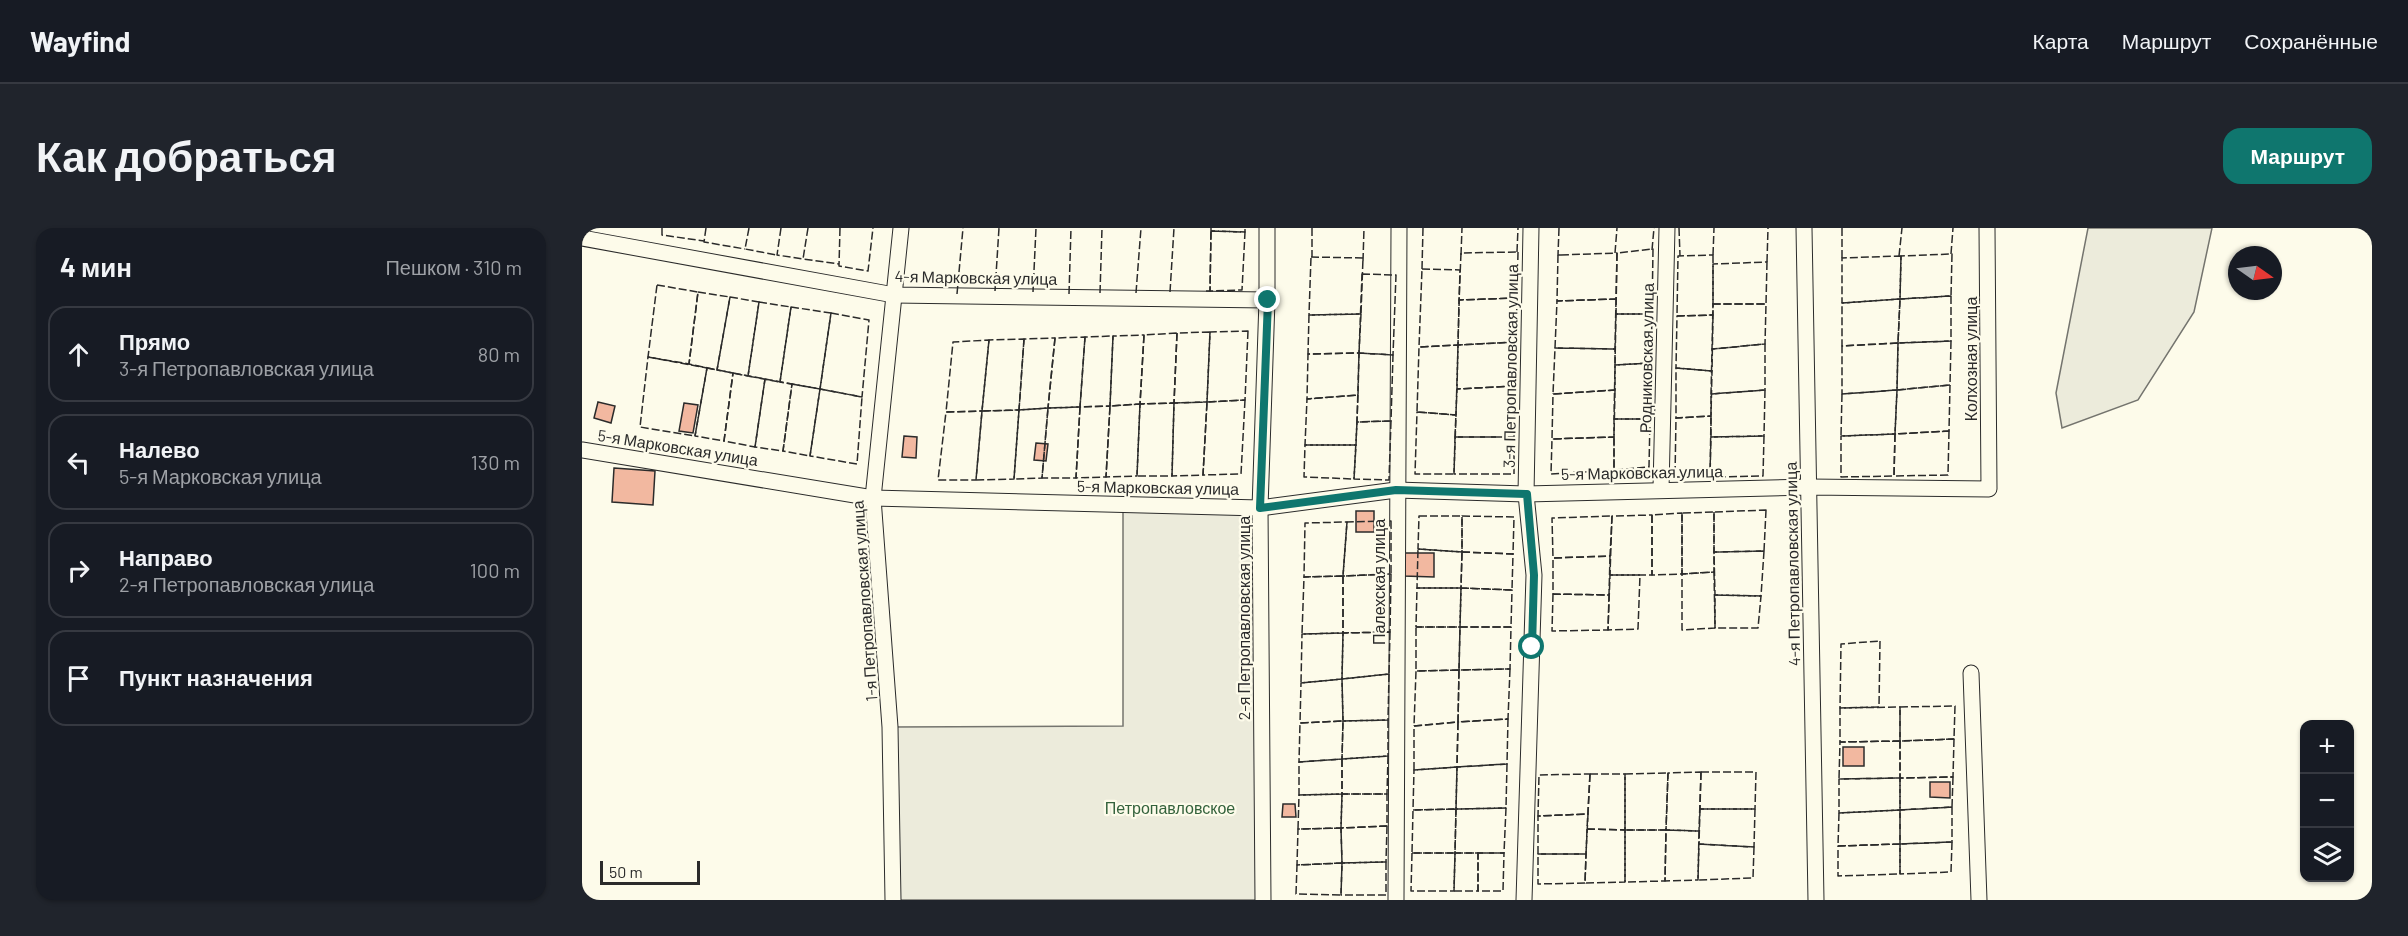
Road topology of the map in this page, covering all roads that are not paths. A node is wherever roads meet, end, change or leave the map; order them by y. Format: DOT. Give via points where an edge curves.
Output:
graph roads {
  1 [pos="901,228"];
  2 [pos="1267,228"];
  3 [pos="1399,228"];
  4 [pos="1531,228"];
  5 [pos="1667,228"];
  6 [pos="1804,228"];
  7 [pos="1987,228"];
  8 [pos="582,238"];
  9 [pos="894,296"];
  10 [pos="1268,300"];
  11 [pos="582,450"];
  12 [pos="1809,487"];
  13 [pos="1661,489"];
  14 [pos="1989,489"];
  15 [pos="1396,490"];
  16 [pos="1527,494"];
  17 [pos="873,498"];
  18 [pos="1260,508"];
  19 [pos="1971,673"];
  20 [pos="893,900"];
  21 [pos="1263,900"];
  22 [pos="1396,900"];
  23 [pos="1524,900"];
  24 [pos="1816,900"];
  25 [pos="1979,900"];
  1 -- 9 [label="street, 1-я Петропавловская улица"];
  2 -- 10 [label="street, 2-я Петропавловская улица"];
  3 -- 15 [label="street, Палехская улица"];
  4 -- 16 [label="street, 3-я Петропавловская улица"];
  5 -- 13 [label="street, Родниковская улица"];
  6 -- 12 [label="street, 4-я Петропавловская улица"];
  7 -- 14 [label="street, Колхозная улица"];
  8 -- 9 [label="street, 4-я Марковская улица"];
  9 -- 10 [label="street, 4-я Марковская улица"];
  9 -- 17 [label="street, 1-я Петропавловская улица"];
  10 -- 18 [label="street, 2-я Петропавловская улица"];
  11 -- 17 [label="street, 5-я Марковская улица"];
  12 -- 13 [label="street, 5-я Марковская улица"];
  12 -- 14 [label="street, 5-я Марковская улица"];
  12 -- 24 [label="street, 4-я Петропавловская улица"];
  13 -- 16 [label="street, 5-я Марковская улица"];
  15 -- 16 [label="street, 5-я Марковская улица"];
  15 -- 18 [label="street, 5-я Марковская улица"];
  15 -- 22 [label="street, Палехская улица"];
  16 -- 23 [label="street, 3-я Петропавловская улица" via="1534,575"];
  17 -- 18 [label="street, 5-я Марковская улица"];
  17 -- 20 [label="street, 1-я Петропавловская улица" via="890,727"];
  18 -- 21 [label="street, 2-я Петропавловская улица"];
  19 -- 25 [label="street"];
}
